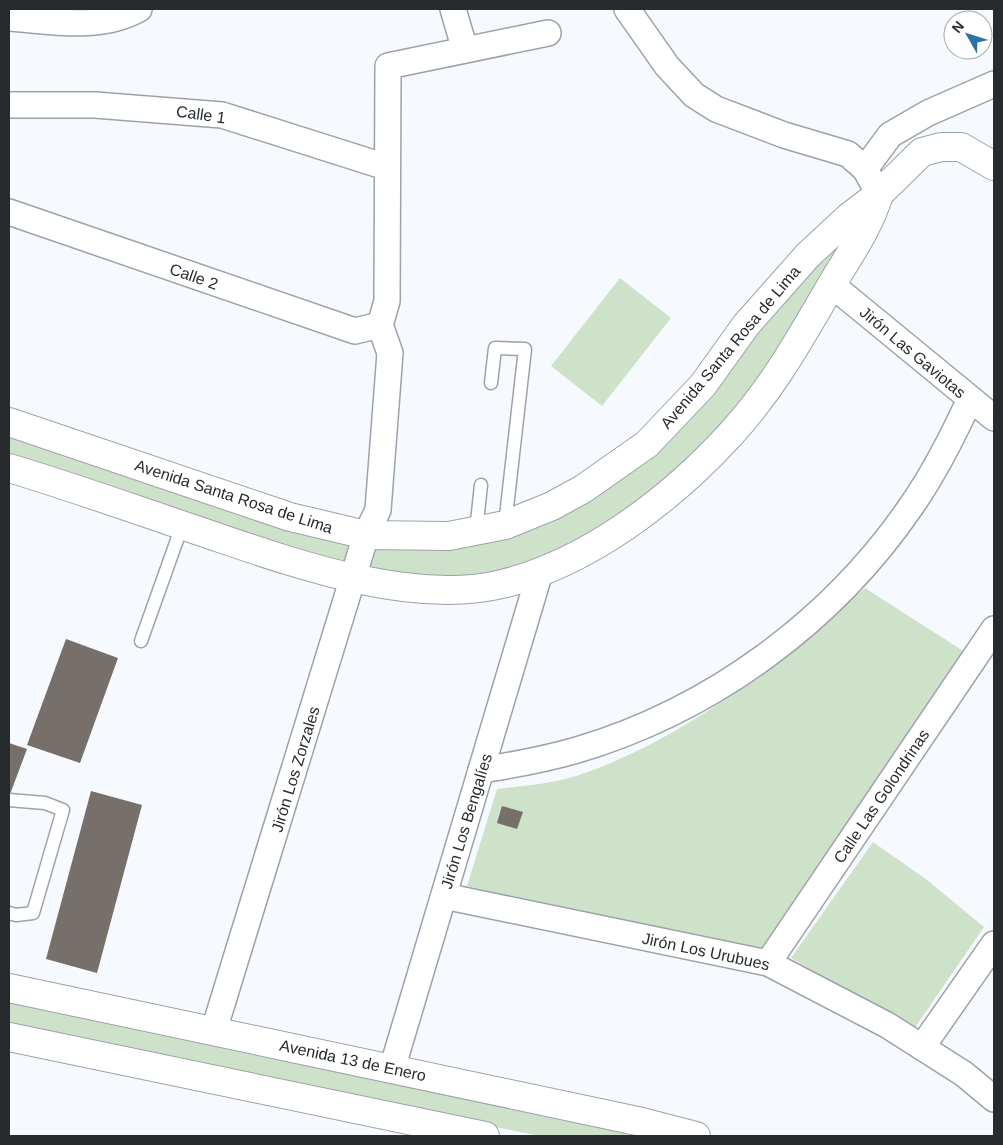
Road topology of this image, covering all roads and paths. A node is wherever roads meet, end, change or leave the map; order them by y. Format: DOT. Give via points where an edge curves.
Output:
graph roads {
  1 [pos="139,9"];
  2 [pos="452,9"];
  3 [pos="627,9"];
  4 [pos="9,18"];
  5 [pos="548,33"];
  6 [pos="465,50"];
  7 [pos="994,84"];
  8 [pos="9,105"];
  9 [pos="994,166"];
  10 [pos="386,167"];
  11 [pos="865,169"];
  12 [pos="879,194"];
  13 [pos="9,212"];
  14 [pos="832,285"];
  15 [pos="380,325"];
  16 [pos="492,383"];
  17 [pos="970,399"];
  18 [pos="994,418"];
  19 [pos="9,422"];
  20 [pos="9,468"];
  21 [pos="481,485"];
  22 [pos="505,525"];
  23 [pos="182,526"];
  24 [pos="476,531"];
  25 [pos="366,535"];
  26 [pos="540,572"];
  27 [pos="354,578"];
  28 [pos="994,629"];
  29 [pos="141,641"];
  30 [pos="481,770"];
  31 [pos="9,800"];
  32 [pos="444,896"];
  33 [pos="9,913"];
  34 [pos="994,944"];
  35 [pos="768,963"];
  36 [pos="9,988"];
  37 [pos="214,1030"];
  38 [pos="9,1037"];
  39 [pos="922,1047"];
  40 [pos="392,1069"];
  41 [pos="994,1099"];
  42 [pos="485,1136"];
  43 [pos="696,1136"];
  1 -- 4 [label="street" via="110,21 83,24"];
  2 -- 6 [label="street"];
  3 -- 11 [label="street" via="667,66 694,95 731,115 848,154"];
  5 -- 6 [label="street"];
  6 -- 10 [label="street" via="388,66"];
  7 -- 11 [label="street" via="928,113 890,135"];
  8 -- 10 [label="street, Calle 1" via="96,105 222,115"];
  9 -- 12 [label="main road, Avenida Santa Rosa de Lima" via="961,147 941,147 922,152"];
  10 -- 15 [label="street" via="387,301"];
  11 -- 12 [label="street"];
  12 -- 14 [label="main road" via="862,236"];
  12 -- 22 [label="main road, Avenida Santa Rosa de Lima" via="808,255 746,325 703,385 647,444 583,479 552,506"];
  13 -- 15 [label="street, Calle 2" via="355,331"];
  14 -- 17 [label="street, Jirón Las Gaviotas"];
  14 -- 26 [label="main road" via="772,384 748,415 694,472 614,532 581,553"];
  15 -- 25 [label="street, Jirón Los Zorzales" via="390,353 378,510"];
  16 -- 22 [label="lane" via="495,348 525,349"];
  17 -- 18 [label="street, Jirón Las Gaviotas"];
  17 -- 30 [label="street" via="944,453 913,505 876,553 831,601 782,644 727,682 670,714 624,734 578,750"];
  19 -- 25 [label="main road, Avenida Santa Rosa de Lima" via="290,517"];
  20 -- 23 [label="main road"];
  21 -- 24 [label="lane"];
  22 -- 24 [label="main road, Avenida Santa Rosa de Lima"];
  23 -- 27 [label="main road" via="302,566"];
  23 -- 29 [label="lane"];
  24 -- 25 [label="main road, Avenida Santa Rosa de Lima" via="449,536"];
  25 -- 27 [label="street, Jirón Los Zorzales"];
  26 -- 27 [label="main road" via="500,584 463,589 392,585"];
  26 -- 30 [label="street, Jirón Los Bengalíes"];
  27 -- 37 [label="street, Jirón Los Zorzales"];
  28 -- 35 [label="street, Calle Las Golondrinas"];
  30 -- 32 [label="street, Jirón Los Bengalíes"];
  31 -- 33 [label="lane" via="45,804 63,810 33,913"];
  32 -- 35 [label="street, Jirón Los Urubues"];
  32 -- 40 [label="street, Jirón Los Bengalíes"];
  34 -- 39 [label="street"];
  35 -- 39 [label="street, Jirón Los Urubues" via="887,1025"];
  36 -- 37 [label="main road, Avenida 13 de Enero"];
  37 -- 40 [label="main road, Avenida 13 de Enero"];
  38 -- 42 [label="main road"];
  39 -- 41 [label="street, Jirón Los Urubues" via="964,1074"];
  40 -- 43 [label="main road, Avenida 13 de Enero"];
}
